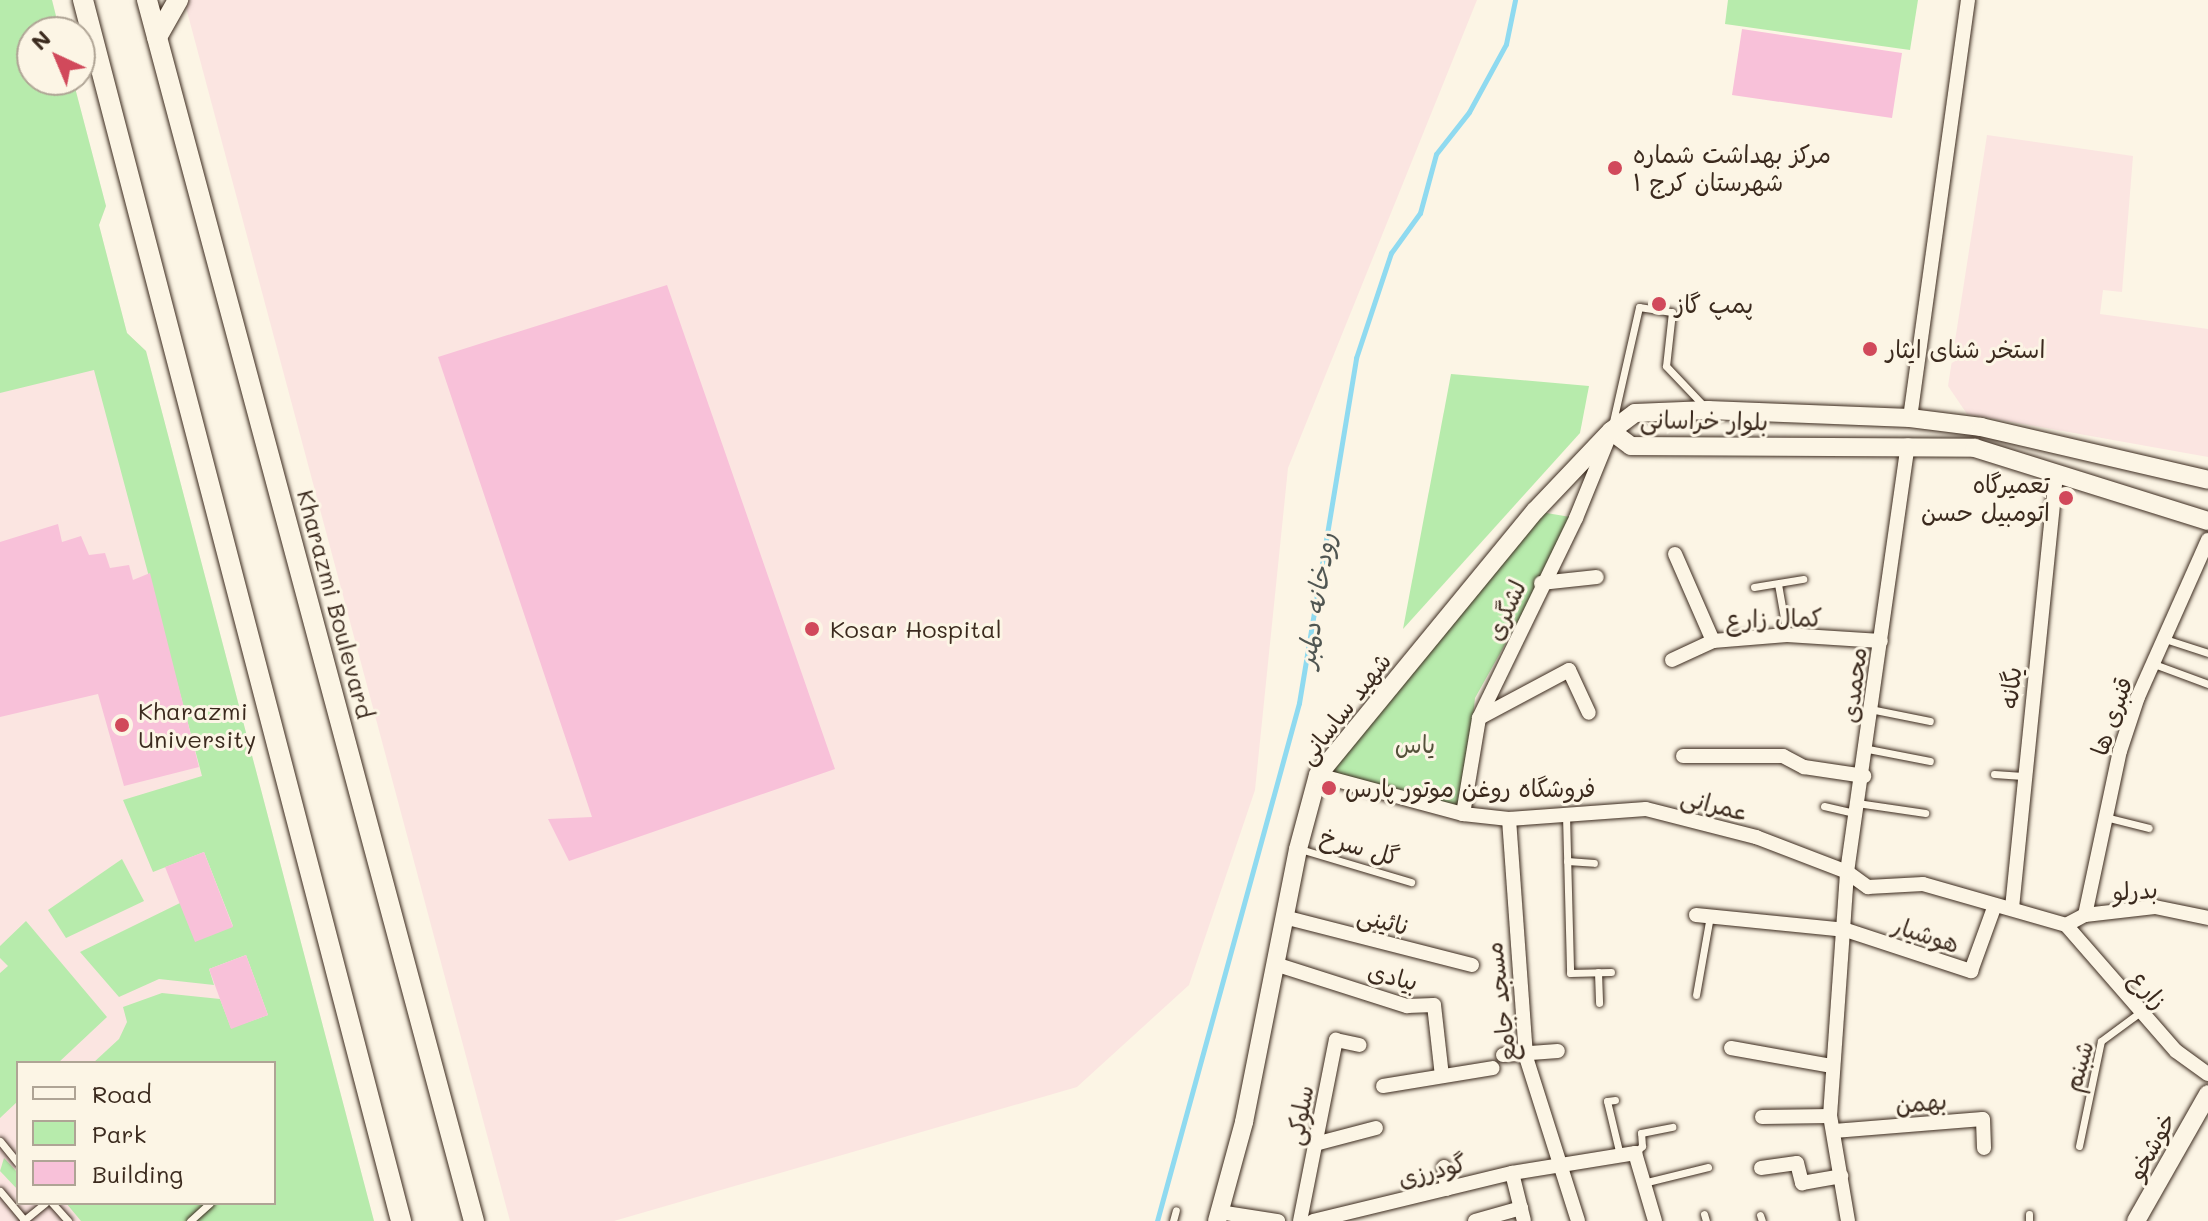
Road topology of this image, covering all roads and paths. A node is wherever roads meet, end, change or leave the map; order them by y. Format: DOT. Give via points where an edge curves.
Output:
graph roads {
  1 [pos="83,0"];
  2 [pos="147,0"];
  3 [pos="178,0"];
  4 [pos="1968,0"];
  5 [pos="157,37"];
  6 [pos="1708,410"];
  7 [pos="1910,418"];
  8 [pos="1611,431"];
  9 [pos="1908,445"];
  10 [pos="2056,473"];
  11 [pos="2208,480"];
  12 [pos="2208,521"];
  13 [pos="2208,540"];
  14 [pos="1675,554"];
  15 [pos="1597,577"];
  16 [pos="1803,579"];
  17 [pos="1541,583"];
  18 [pos="1778,584"];
  19 [pos="1754,587"];
  20 [pos="1787,635"];
  21 [pos="2165,639"];
  22 [pos="1713,641"];
  23 [pos="1881,641"];
  24 [pos="2208,653"];
  25 [pos="1672,660"];
  26 [pos="2154,664"];
  27 [pos="2208,684"];
  28 [pos="1870,709"];
  29 [pos="1589,713"];
  30 [pos="1479,718"];
  31 [pos="1930,721"];
  32 [pos="1868,749"];
  33 [pos="1683,756"];
  34 [pos="1930,761"];
  35 [pos="1994,774"];
  36 [pos="1318,775"];
  37 [pos="1864,776"];
  38 [pos="2023,776"];
  39 [pos="1824,806"];
  40 [pos="1856,808"];
  41 [pos="1566,813"];
  42 [pos="1925,813"];
  43 [pos="1463,814"];
  44 [pos="2105,817"];
  45 [pos="1509,819"];
  46 [pos="2149,828"];
  47 [pos="1298,849"];
  48 [pos="1567,861"];
  49 [pos="1594,863"];
  50 [pos="1847,872"];
  51 [pos="1411,882"];
  52 [pos="1995,905"];
  53 [pos="2012,908"];
  54 [pos="2085,915"];
  55 [pos="1703,916"];
  56 [pos="1284,917"];
  57 [pos="2208,918"];
  58 [pos="2066,925"];
  59 [pos="1846,930"];
  60 [pos="1275,964"];
  61 [pos="1472,965"];
  62 [pos="1598,972"];
  63 [pos="1611,972"];
  64 [pos="1696,995"];
  65 [pos="1599,1003"];
  66 [pos="2139,1013"];
  67 [pos="1359,1045"];
  68 [pos="1731,1048"];
  69 [pos="1558,1051"];
  70 [pos="1503,1055"];
  71 [pos="1526,1057"];
  72 [pos="1832,1066"];
  73 [pos="1493,1068"];
  74 [pos="2208,1074"];
  75 [pos="1442,1076"];
  76 [pos="1383,1086"];
  77 [pos="2208,1094"];
  78 [pos="1615,1100"];
  79 [pos="1762,1117"];
  80 [pos="1832,1123"];
  81 [pos="1672,1127"];
  82 [pos="1376,1128"];
  83 [pos="0,1141"];
  84 [pos="1315,1144"];
  85 [pos="2079,1146"];
  86 [pos="1984,1148"];
  87 [pos="1627,1154"];
  88 [pos="16,1161"];
  89 [pos="1562,1165"];
  90 [pos="1444,1167"];
  91 [pos="1708,1167"];
  92 [pos="1761,1168"];
  93 [pos="1512,1173"];
  94 [pos="1841,1176"];
  95 [pos="1643,1183"];
  96 [pos="1447,1189"];
  97 [pos="0,1191"];
  98 [pos="43,1205"];
  99 [pos="54,1205"];
  100 [pos="208,1205"];
  101 [pos="1176,1210"];
  102 [pos="1523,1214"];
  103 [pos="1218,1216"];
  104 [pos="24,1221"];
  105 [pos="68,1221"];
  106 [pos="190,1221"];
  107 [pos="401,1221"];
  108 [pos="474,1221"];
  109 [pos="1173,1221"];
  110 [pos="1278,1221"];
  111 [pos="1300,1221"];
  112 [pos="1313,1221"];
  113 [pos="1475,1221"];
  114 [pos="1578,1221"];
  115 [pos="1655,1221"];
  116 [pos="1848,1221"];
  117 [pos="2136,1221"];
  1 -- 107 [label="main road"];
  2 -- 5 [label="main road, Kharazmi Boulevard"];
  3 -- 5 [label="main road"];
  4 -- 7 [label="street"];
  5 -- 108 [label="main road, Kharazmi Boulevard"];
  6 -- 7 [label="street, بلوار خراسانی"];
  6 -- 8 [label="street, بلوار خراسانی" via="1635,413"];
  6 -- 8 [label="lane" via="1666,366 1672,312 1639,307"];
  7 -- 9 [label="street"];
  7 -- 11 [label="street, بلوار خراسانی" via="1993,429"];
  8 -- 9 [label="street, بلوار خراسانی" via="1631,446"];
  8 -- 17 [label="street, لشگری" via="1576,518"];
  8 -- 36 [label="street, شهید ساسانی" via="1535,511"];
  9 -- 10 [label="street, بلوار خراسانی" via="1975,448"];
  9 -- 23 [label="street, محمدی"];
  10 -- 12 [label="street, بلوار خراسانی"];
  10 -- 38 [label="street, یگانه"];
  13 -- 21 [label="street, قنبری ها"];
  14 -- 22 [label="street"];
  15 -- 17 [label="street"];
  16 -- 18 [label="lane"];
  17 -- 30 [label="street, لشگری"];
  18 -- 19 [label="lane"];
  18 -- 20 [label="lane"];
  20 -- 22 [label="street, کمال زارع"];
  20 -- 23 [label="street, کمال زارع"];
  21 -- 24 [label="lane"];
  21 -- 26 [label="street, قنبری ها"];
  22 -- 25 [label="street, کمال زارع"];
  23 -- 28 [label="street, محمدی"];
  26 -- 27 [label="lane"];
  26 -- 44 [label="street, قنبری ها" via="2120,751"];
  28 -- 31 [label="lane"];
  28 -- 32 [label="street, محمدی"];
  29 -- 30 [label="street" via="1569,670"];
  30 -- 43 [label="street, لشگری"];
  32 -- 34 [label="lane"];
  32 -- 37 [label="street, محمدی"];
  33 -- 37 [label="street" via="1783,756 1804,767"];
  35 -- 38 [label="lane"];
  36 -- 43 [label="street, عمرانی"];
  36 -- 47 [label="street, شهید ساسانی"];
  37 -- 40 [label="street, محمدی"];
  38 -- 53 [label="street, یگانه"];
  39 -- 40 [label="lane"];
  40 -- 42 [label="lane"];
  40 -- 50 [label="street, محمدی"];
  41 -- 45 [label="street, عمرانی"];
  41 -- 48 [label="lane"];
  41 -- 50 [label="street, عمرانی" via="1646,809 1756,837"];
  43 -- 45 [label="street, عمرانی"];
  44 -- 46 [label="lane"];
  44 -- 54 [label="street, قنبری ها"];
  45 -- 71 [label="street, مسجد جامع"];
  47 -- 51 [label="lane, گل سرخ"];
  47 -- 56 [label="street, شهید ساسانی"];
  48 -- 49 [label="lane"];
  48 -- 62 [label="lane" via="1570,973"];
  50 -- 52 [label="street" via="1868,887 1923,884"];
  50 -- 59 [label="street, محمدی"];
  52 -- 53 [label="street"];
  52 -- 59 [label="street, هوشیار" via="1971,971"];
  53 -- 58 [label="street"];
  54 -- 57 [label="street, بدرلو" via="2155,907"];
  54 -- 58 [label="street, بدرلو"];
  55 -- 59 [label="street"];
  55 -- 64 [label="lane"];
  56 -- 60 [label="street, شهید ساسانی"];
  56 -- 61 [label="street, نائینی"];
  58 -- 66 [label="street, زارع"];
  59 -- 72 [label="street, محمدی"];
  60 -- 75 [label="street, بیادی" via="1407,1006 1434,1005"];
  60 -- 103 [label="street, شهید ساسانی" via="1244,1122"];
  62 -- 63 [label="lane"];
  62 -- 65 [label="lane"];
  66 -- 74 [label="street, زارع"];
  66 -- 85 [label="lane, شبنم" via="2101,1041"];
  67 -- 84 [label="street, سلوکی" via="1336,1040"];
  68 -- 72 [label="street"];
  69 -- 71 [label="street"];
  70 -- 71 [label="street"];
  71 -- 89 [label="street, مسجد جامع"];
  72 -- 80 [label="street, محمدی"];
  73 -- 75 [label="street"];
  75 -- 76 [label="street"];
  77 -- 117 [label="street, خوشخو"];
  78 -- 87 [label="lane" via="1607,1101"];
  79 -- 80 [label="street"];
  80 -- 86 [label="street, بهمن" via="1983,1119"];
  80 -- 94 [label="street, محمدی"];
  81 -- 87 [label="lane" via="1641,1133 1642,1146"];
  82 -- 84 [label="street"];
  83 -- 88 [label="lane"];
  84 -- 111 [label="street, سلوکی"];
  87 -- 89 [label="street, گودرزی"];
  87 -- 95 [label="street"];
  89 -- 93 [label="street, گودرزی"];
  89 -- 114 [label="street, مسجد جامع"];
  90 -- 96 [label="street"];
  91 -- 95 [label="lane"];
  92 -- 94 [label="street" via="1797,1163 1802,1183"];
  93 -- 96 [label="street, گودرزی"];
  93 -- 102 [label="street"];
  94 -- 116 [label="street, محمدی"];
  95 -- 115 [label="street"];
  96 -- 112 [label="street, گودرزی"];
  97 -- 104 [label="lane"];
  98 -- 104 [label="lane"];
  99 -- 105 [label="lane"];
  100 -- 106 [label="lane"];
  101 -- 109 [label="lane"];
  102 -- 113 [label="street"];
  103 -- 110 [label="street"];
}
